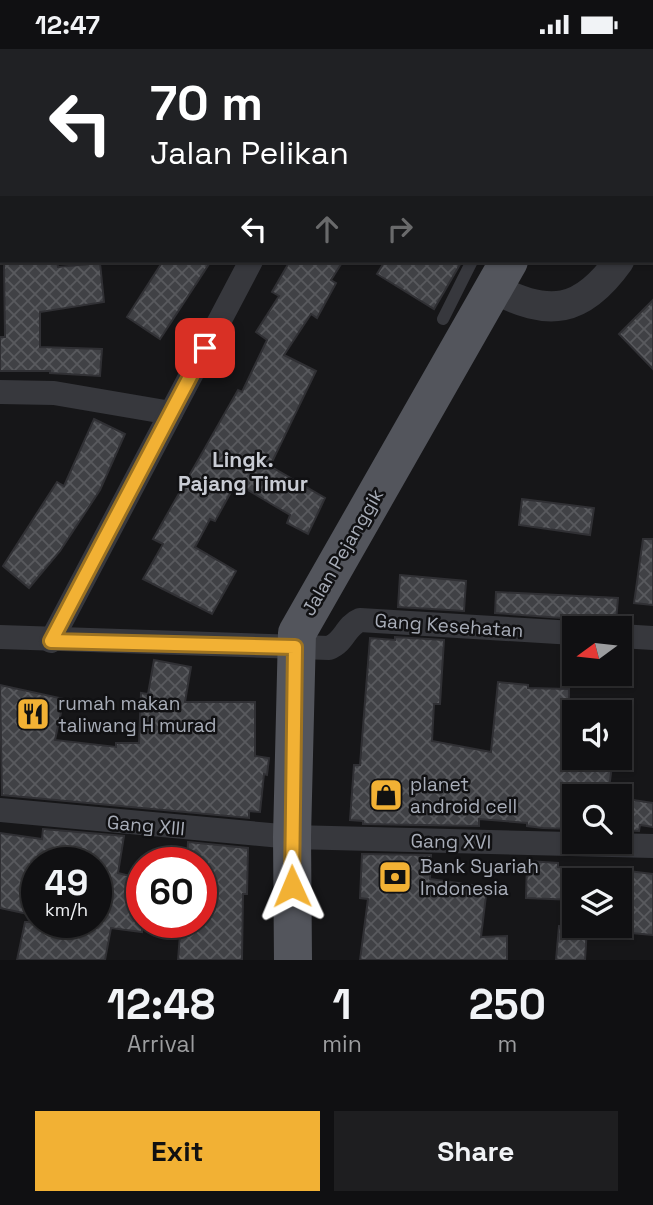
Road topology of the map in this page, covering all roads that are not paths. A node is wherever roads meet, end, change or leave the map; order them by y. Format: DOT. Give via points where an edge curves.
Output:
graph roads {
  1 [pos="250,263"];
  2 [pos="618,263"];
  3 [pos="491,270"];
  4 [pos="443,319"];
  5 [pos="0,392"];
  6 [pos="171,412"];
  7 [pos="562,632"];
  8 [pos="0,637"];
  9 [pos="632,637"];
  10 [pos="653,638"];
  11 [pos="51,641"];
  12 [pos="295,647"];
  13 [pos="0,810"];
  14 [pos="292,837"];
  15 [pos="653,846"];
  16 [pos="293,960"];
  1 -- 6 [label="street"];
  2 -- 3 [label="street" via="601,285 576,303 562,306 529,302"];
  3 -- 4 [label="lane"];
  3 -- 12 [label="main road, Jalan Pejanggik" via="297,633"];
  5 -- 6 [label="street" via="54,393"];
  6 -- 11 [label="street"];
  7 -- 12 [label="street, Gang Kesehatan" via="360,619 338,645"];
  8 -- 11 [label="street"];
  9 -- 10 [label="street"];
  11 -- 12 [label="street"];
  12 -- 14 [label="main road, Jalan Pejanggik"];
  13 -- 14 [label="street, Gang XIII"];
  14 -- 15 [label="street, Gang XVI"];
  14 -- 16 [label="main road, Jalan Pejanggik"];
}
